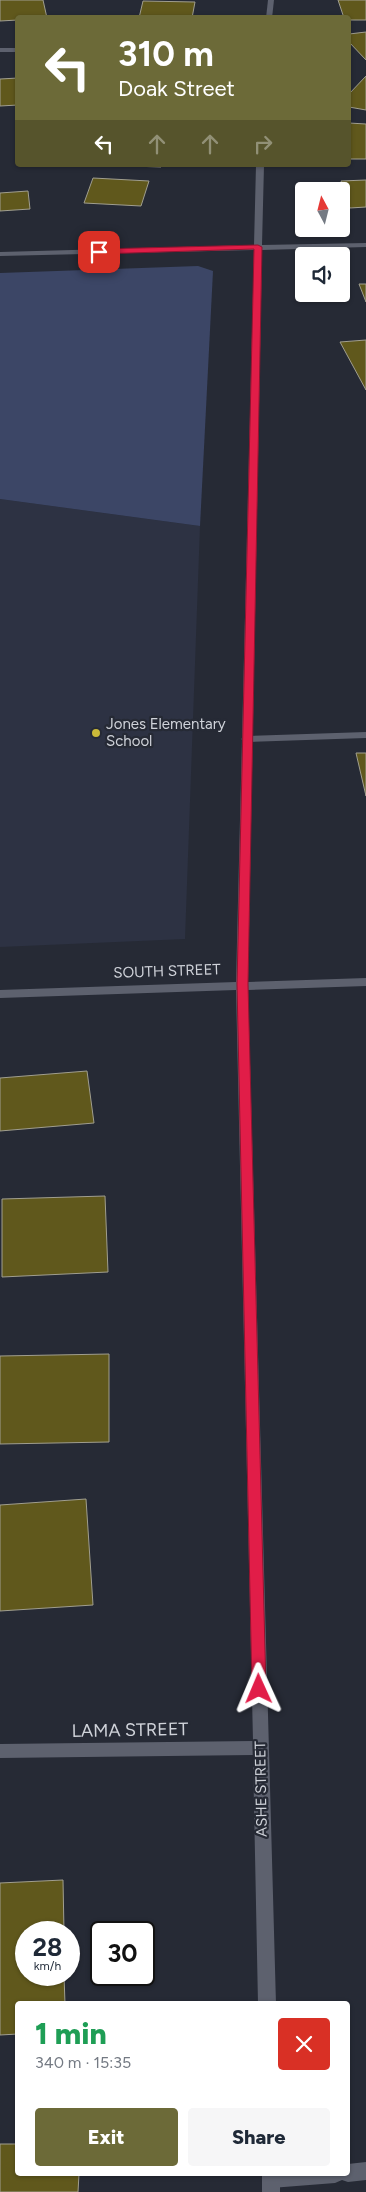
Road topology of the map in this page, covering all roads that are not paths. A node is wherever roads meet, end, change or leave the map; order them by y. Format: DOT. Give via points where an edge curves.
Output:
graph roads {
  1 [pos="271,0"];
  2 [pos="269,15"];
  3 [pos="0,50"];
  4 [pos="15,50"];
  5 [pos="260,167"];
  6 [pos="366,245"];
  7 [pos="258,247"];
  8 [pos="0,254"];
  9 [pos="366,735"];
  10 [pos="246,739"];
  11 [pos="366,982"];
  12 [pos="242,984"];
  13 [pos="0,994"];
  14 [pos="260,1748"];
  15 [pos="0,1751"];
  16 [pos="267,2001"];
  17 [pos="366,2171"];
  18 [pos="350,2173"];
  19 [pos="319,2176"];
  20 [pos="271,2182"];
  1 -- 2 [label="street"];
  3 -- 4 [label="street"];
  5 -- 7 [label="street, ASHE STREET"];
  6 -- 7 [label="street"];
  7 -- 8 [label="street"];
  7 -- 10 [label="street, ASHE STREET"];
  9 -- 10 [label="street"];
  10 -- 12 [label="street, ASHE STREET"];
  11 -- 12 [label="street, SOUTH STREET"];
  12 -- 13 [label="street, SOUTH STREET"];
  12 -- 14 [label="street, ASHE STREET"];
  14 -- 15 [label="street, LAMA STREET"];
  14 -- 16 [label="street, ASHE STREET"];
  17 -- 18 [label="street"];
  19 -- 20 [label="street"];
}
